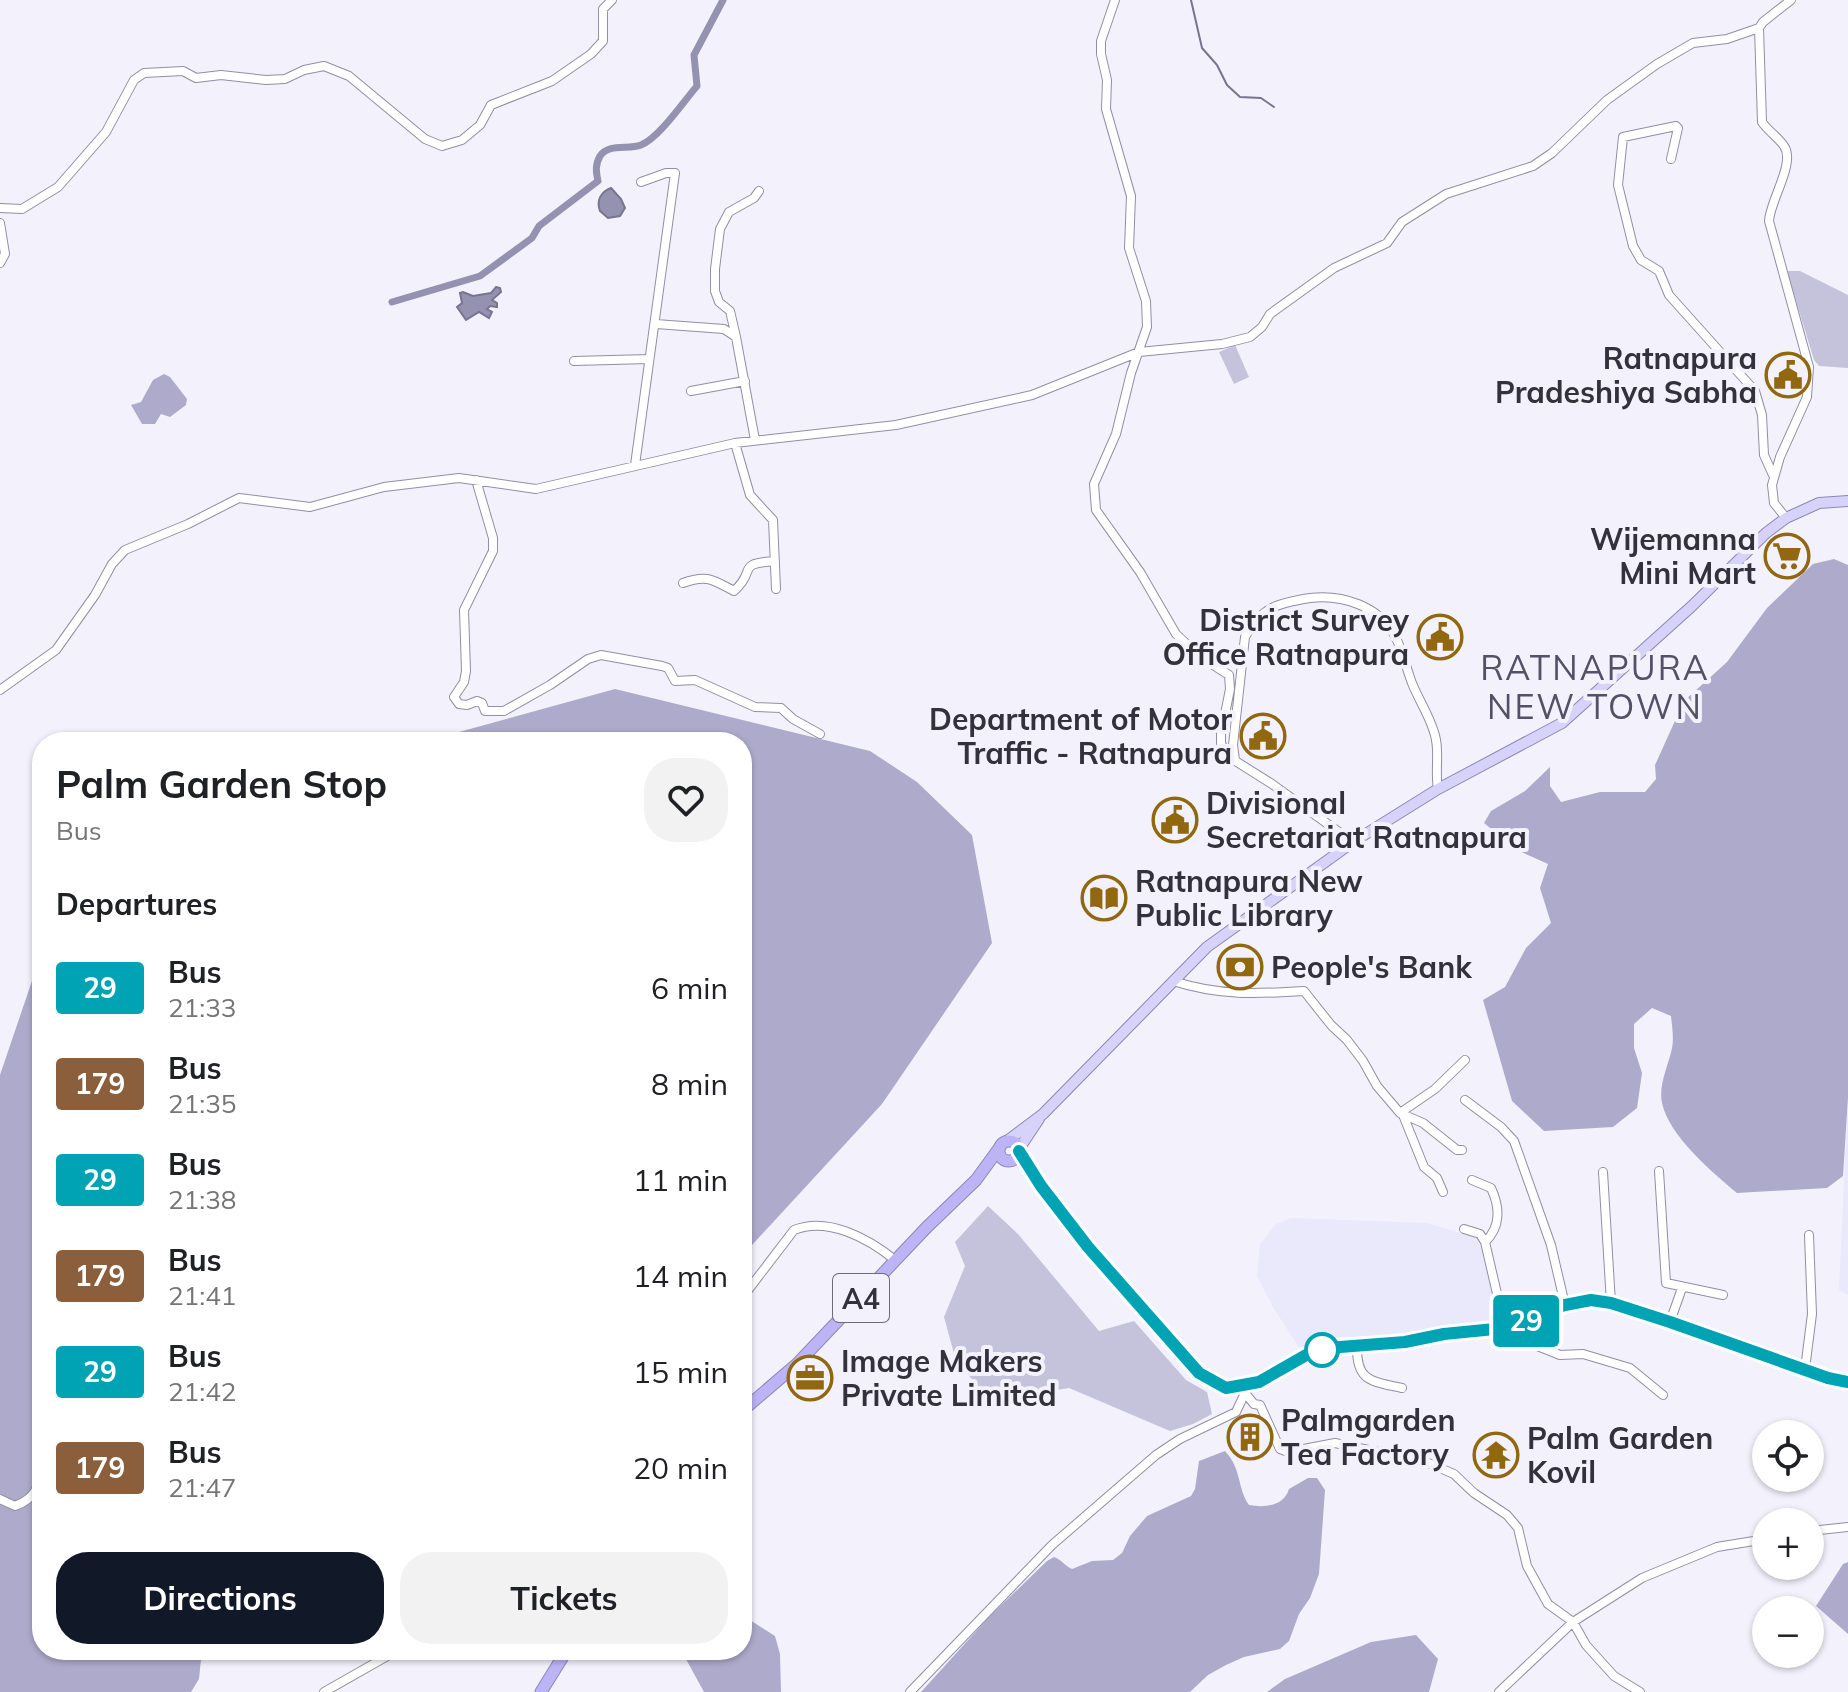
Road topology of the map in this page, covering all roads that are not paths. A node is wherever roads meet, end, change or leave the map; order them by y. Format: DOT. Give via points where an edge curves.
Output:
graph roads {
  1 [pos="612,0"];
  2 [pos="1115,0"];
  3 [pos="1791,0"];
  4 [pos="1759,28"];
  5 [pos="1671,159"];
  6 [pos="641,182"];
  7 [pos="759,191"];
  8 [pos="0,208"];
  9 [pos="0,223"];
  10 [pos="0,263"];
  11 [pos="656,324"];
  12 [pos="736,337"];
  13 [pos="1139,352"];
  14 [pos="649,359"];
  15 [pos="574,361"];
  16 [pos="745,381"];
  17 [pos="691,391"];
  18 [pos="755,440"];
  19 [pos="735,443"];
  20 [pos="635,465"];
  21 [pos="1773,475"];
  22 [pos="476,480"];
  23 [pos="1848,501"];
  24 [pos="1786,518"];
  25 [pos="775,561"];
  26 [pos="683,583"];
  27 [pos="776,589"];
  28 [pos="0,690"];
  29 [pos="820,734"];
  30 [pos="1235,760"];
  31 [pos="1438,789"];
  32 [pos="1353,842"];
  33 [pos="1173,981"];
  34 [pos="1465,1060"];
  35 [pos="1465,1100"];
  36 [pos="1043,1114"];
  37 [pos="1402,1114"];
  38 [pos="1004,1144"];
  39 [pos="1019,1150"];
  40 [pos="1462,1150"];
  41 [pos="1011,1162"];
  42 [pos="1659,1171"];
  43 [pos="1603,1172"];
  44 [pos="976,1180"];
  45 [pos="1472,1180"];
  46 [pos="1041,1186"];
  47 [pos="1443,1192"];
  48 [pos="1464,1229"];
  49 [pos="1809,1235"];
  50 [pos="1485,1242"];
  51 [pos="895,1260"];
  52 [pos="752,1285"];
  53 [pos="1682,1288"];
  54 [pos="1723,1295"];
  55 [pos="1611,1303"];
  56 [pos="1565,1305"];
  57 [pos="1670,1322"];
  58 [pos="1509,1327"];
  59 [pos="1357,1345"];
  60 [pos="1805,1369"];
  61 [pos="1848,1382"];
  62 [pos="1402,1388"];
  63 [pos="1245,1390"];
  64 [pos="1663,1395"];
  65 [pos="752,1402"];
  66 [pos="32,1497"];
  67 [pos="0,1499"];
  68 [pos="1848,1527"];
  69 [pos="1824,1530"];
  70 [pos="1752,1541"];
  71 [pos="1573,1622"];
  72 [pos="380,1660"];
  73 [pos="561,1660"];
  74 [pos="324,1692"];
  75 [pos="541,1692"];
  76 [pos="910,1692"];
  77 [pos="1499,1692"];
  78 [pos="1640,1692"];
  1 -- 8 [label="street" via="603,9 603,41 591,54 552,81 491,105 480,125 462,140 442,146 425,139 349,76 324,66 266,80 196,78 183,71 144,73 134,80 106,132 58,187 22,209"];
  2 -- 13 [label="street" via="1101,54 1106,109 1131,196 1129,248 1146,301 1147,327"];
  3 -- 4 [label="street"];
  4 -- 13 [label="street" via="1693,43 1657,64 1533,166 1446,194 1402,222 1387,243 1334,268 1270,314 1250,337"];
  4 -- 21 [label="street" via="1762,122 1788,157 1769,221 1809,367 1807,397"];
  5 -- 21 [label="street" via="1676,126 1623,137 1618,185 1633,246 1641,260 1659,271 1669,295 1755,391 1764,455"];
  6 -- 11 [label="street" via="675,173"];
  7 -- 12 [label="street" via="729,212 720,229 715,291 730,311"];
  9 -- 10 [label="street" via="5,254"];
  11 -- 12 [label="street" via="724,329"];
  11 -- 14 [label="street"];
  12 -- 16 [label="street"];
  13 -- 18 [label="street" via="1032,395 896,425"];
  13 -- 30 [label="street" via="1116,434 1094,484 1096,510 1176,634 1229,675 1221,743"];
  14 -- 15 [label="street"];
  14 -- 20 [label="street"];
  16 -- 17 [label="street"];
  16 -- 18 [label="street"];
  18 -- 19 [label="street"];
  19 -- 20 [label="street"];
  19 -- 25 [label="street" via="750,495 773,520"];
  20 -- 22 [label="street" via="536,489"];
  21 -- 24 [label="street" via="1772,495"];
  22 -- 28 [label="street" via="384,487 310,507 239,498 125,550 56,650"];
  22 -- 29 [label="street" via="493,551 464,610 466,671 454,697 459,704 477,701 485,711 504,711 601,655 662,666 675,681 695,680 755,707 781,708"];
  23 -- 24 [label="main road" via="1819,503"];
  24 -- 31 [label="main road" via="1562,723"];
  25 -- 26 [label="street" via="753,563 734,591 708,578"];
  25 -- 27 [label="street"];
  30 -- 31 [label="street" via="1245,637 1253,621 1287,602 1349,600 1372,611 1395,636 1436,739"];
  30 -- 32 [label="street"];
  31 -- 32 [label="main road"];
  32 -- 33 [label="main road" via="1207,947"];
  33 -- 36 [label="main road"];
  33 -- 37 [label="street" via="1236,994 1304,991"];
  34 -- 37 [label="street"];
  35 -- 56 [label="street" via="1514,1141 1551,1245"];
  36 -- 38 [label="main road"];
  36 -- 39 [label="main road"];
  37 -- 40 [label="street"];
  37 -- 47 [label="street" via="1424,1167"];
  38 -- 39 [label="highway" via="1016,1143"];
  38 -- 41 [label="highway" via="1001,1157"];
  38 -- 44 [label="highway, A4"];
  39 -- 41 [label="highway"];
  39 -- 46 [label="highway"];
  41 -- 44 [label="highway, A4"];
  41 -- 46 [label="highway"];
  42 -- 53 [label="street" via="1666,1283"];
  43 -- 55 [label="street"];
  44 -- 51 [label="highway, A4"];
  45 -- 50 [label="street" via="1491,1188 1495,1196 1498,1224"];
  46 -- 63 [label="highway" via="1199,1373 1226,1388"];
  48 -- 50 [label="street" via="1480,1234"];
  49 -- 60 [label="street" via="1812,1314"];
  50 -- 58 [label="street"];
  51 -- 52 [label="street" via="875,1243 851,1233 807,1225 794,1230"];
  51 -- 65 [label="highway, A4" via="797,1364"];
  53 -- 54 [label="street"];
  53 -- 57 [label="street"];
  55 -- 56 [label="highway"];
  55 -- 57 [label="highway"];
  56 -- 58 [label="highway"];
  57 -- 60 [label="highway"];
  58 -- 59 [label="highway"];
  58 -- 64 [label="street" via="1560,1355 1583,1354 1630,1368"];
  59 -- 62 [label="street" via="1361,1374"];
  59 -- 63 [label="highway" via="1308,1354"];
  60 -- 61 [label="highway"];
  63 -- 71 [label="street" via="1260,1405 1280,1449 1335,1443 1426,1462 1454,1474 1518,1528 1533,1582 1548,1604"];
  63 -- 76 [label="street" via="1236,1412 1156,1455 1052,1545"];
  66 -- 67 [label="street" via="15,1506"];
  68 -- 69 [label="street"];
  70 -- 71 [label="street" via="1717,1547 1642,1578"];
  71 -- 77 [label="street"];
  71 -- 78 [label="street" via="1614,1676"];
  72 -- 74 [label="street"];
  73 -- 75 [label="highway"];
}
